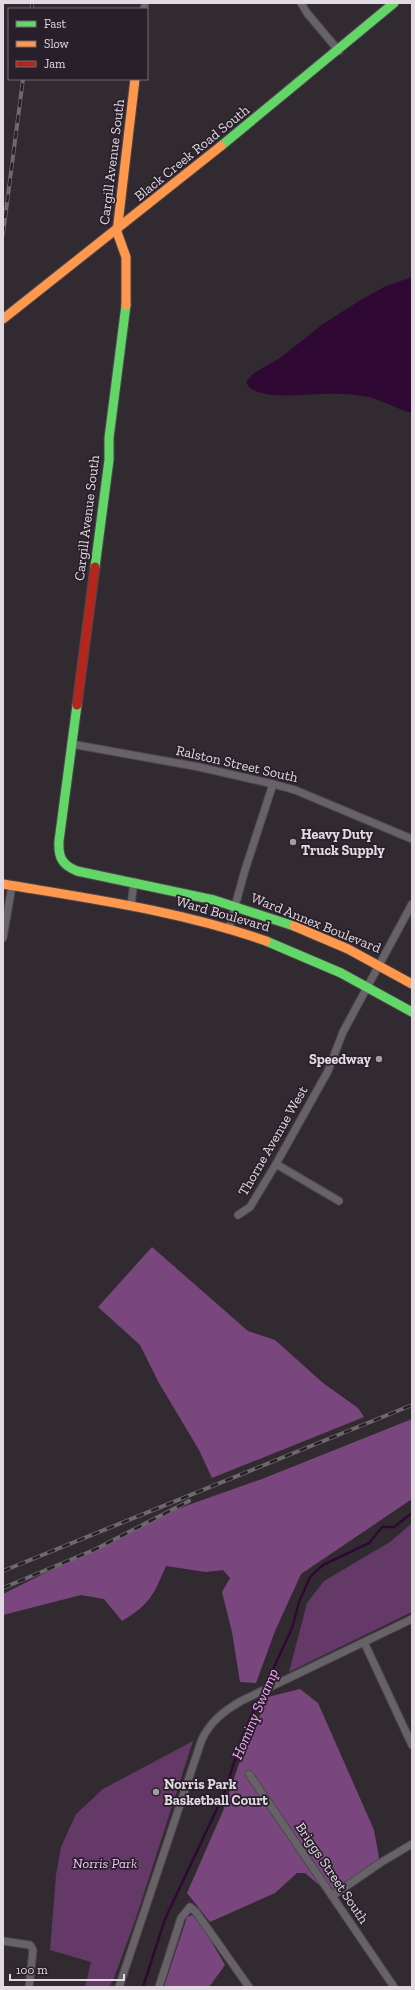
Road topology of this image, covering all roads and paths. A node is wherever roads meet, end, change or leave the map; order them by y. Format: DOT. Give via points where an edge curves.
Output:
graph roads {
  1 [pos="301,3"];
  2 [pos="394,3"];
  3 [pos="339,51"];
  4 [pos="136,80"];
  5 [pos="117,232"];
  6 [pos="3,319"];
  7 [pos="71,744"];
  8 [pos="273,784"];
  9 [pos="412,839"];
  10 [pos="134,882"];
  11 [pos="6,886"];
  12 [pos="412,904"];
  13 [pos="130,905"];
  14 [pos="236,906"];
  15 [pos="229,928"];
  16 [pos="3,938"];
  17 [pos="379,964"];
  18 [pos="412,984"];
  19 [pos="367,986"];
  20 [pos="412,1012"];
  21 [pos="276,1164"];
  22 [pos="339,1201"];
  23 [pos="238,1214"];
  24 [pos="412,1619"];
  25 [pos="364,1642"];
  26 [pos="412,1745"];
  27 [pos="249,1774"];
  28 [pos="412,1844"];
  29 [pos="332,1896"];
  30 [pos="3,1941"];
  31 [pos="29,1987"];
  32 [pos="119,1987"];
  33 [pos="159,1987"];
  34 [pos="249,1987"];
  35 [pos="394,1987"];
  1 -- 3 [label="street"];
  2 -- 3 [label="main road, Black Creek Road South"];
  3 -- 5 [label="main road, Black Creek Road South"];
  4 -- 5 [label="main road, Cargill Avenue South"];
  5 -- 6 [label="main road, Black Creek Road South"];
  5 -- 7 [label="main road, Cargill Avenue South" via="126,257 126,302 109,438 110,460"];
  7 -- 8 [label="street, Ralston Street South" via="199,767"];
  7 -- 10 [label="main road, Cargill Avenue South" via="58,850 60,859 77,871"];
  8 -- 9 [label="street, Ralston Street South" via="295,790"];
  8 -- 14 [label="street"];
  10 -- 13 [label="street"];
  10 -- 14 [label="main road, Ward Annex Boulevard"];
  11 -- 13 [label="main road, Ward Boulevard"];
  11 -- 16 [label="street"];
  12 -- 17 [label="street, Thorne Avenue West"];
  13 -- 15 [label="main road, Ward Boulevard"];
  14 -- 15 [label="street"];
  14 -- 17 [label="main road, Ward Annex Boulevard" via="310,933"];
  15 -- 19 [label="main road, Ward Boulevard" via="297,953"];
  17 -- 18 [label="main road, Ward Annex Boulevard"];
  17 -- 19 [label="street, Thorne Avenue West"];
  19 -- 20 [label="main road, Ward Boulevard"];
  19 -- 21 [label="street, Thorne Avenue West" via="343,1032 328,1071"];
  21 -- 22 [label="street"];
  21 -- 23 [label="street, Thorne Avenue West" via="250,1207"];
  24 -- 25 [label="street"];
  25 -- 26 [label="street"];
  25 -- 32 [label="street" via="241,1701 226,1710 206,1732"];
  27 -- 29 [label="street, Briggs Street South"];
  28 -- 29 [label="street"];
  29 -- 35 [label="street, Briggs Street South"];
  30 -- 31 [label="street" via="30,1945 33,1950"];
  33 -- 34 [label="street" via="181,1918 190,1907"];
}
